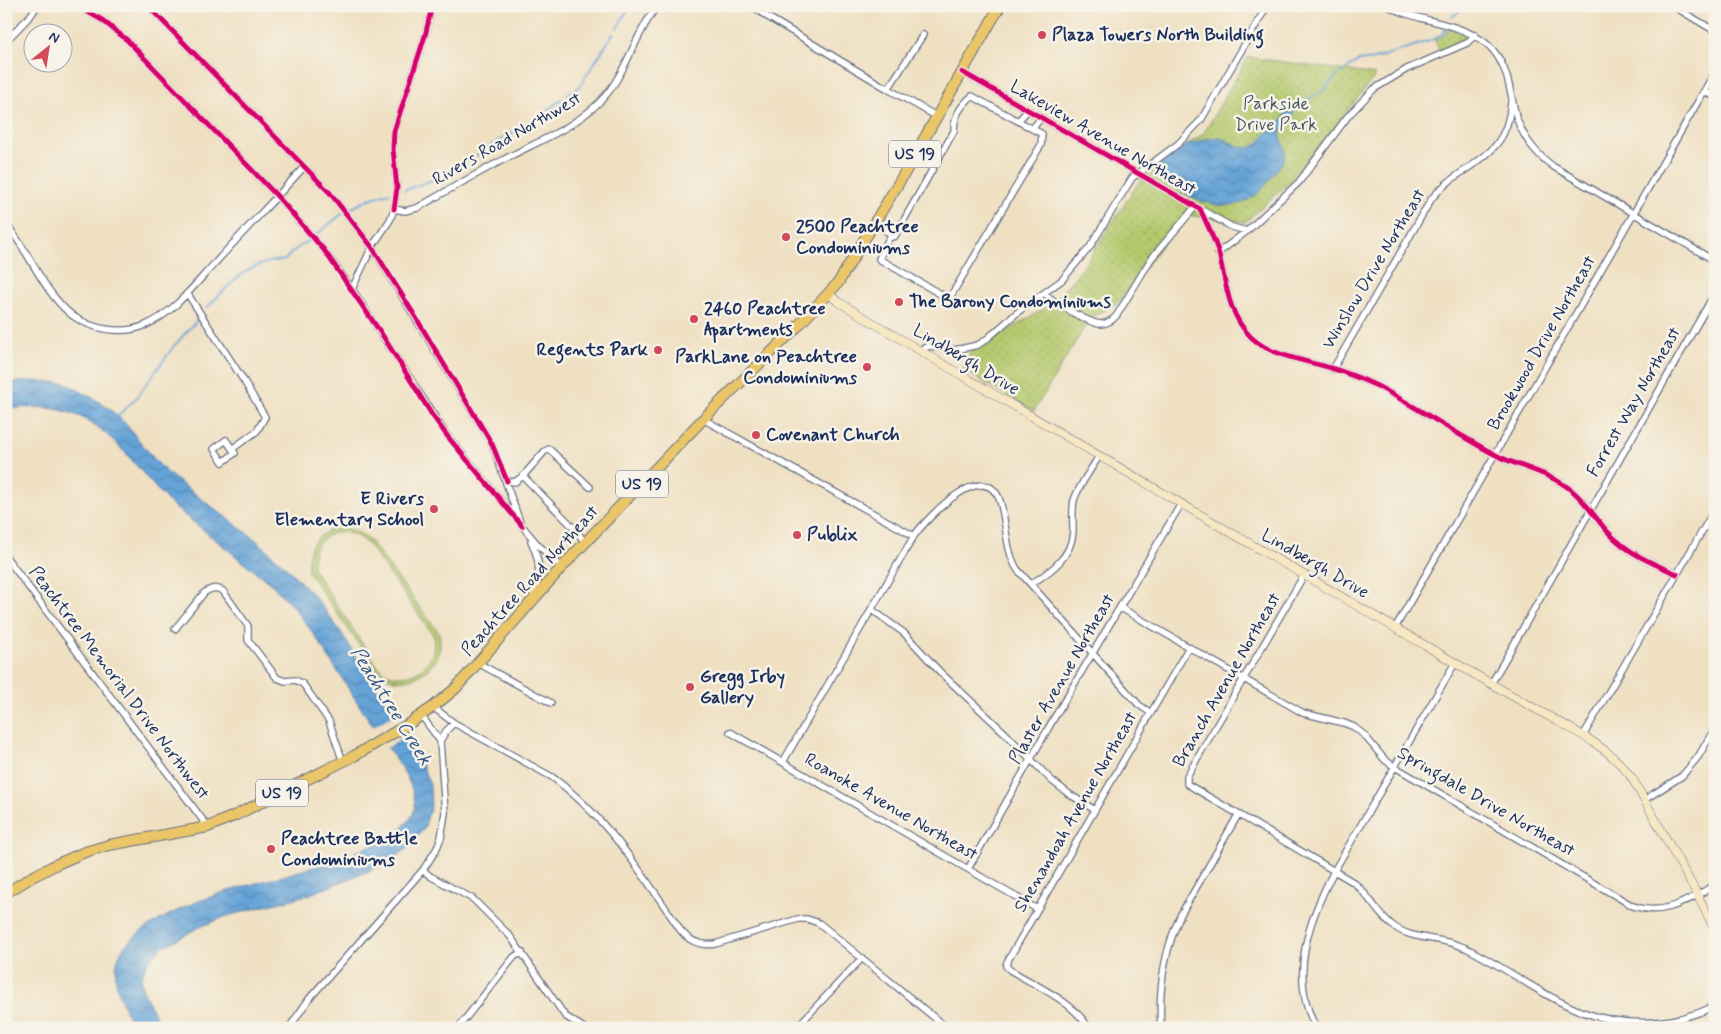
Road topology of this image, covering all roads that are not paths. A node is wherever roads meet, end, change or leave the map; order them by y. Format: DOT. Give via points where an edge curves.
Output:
graph roads {
  1 [pos="37,6"];
  2 [pos="77,6"];
  3 [pos="148,6"];
  4 [pos="432,6"];
  5 [pos="657,6"];
  6 [pos="753,6"];
  7 [pos="1000,6"];
  8 [pos="1267,6"];
  9 [pos="1388,6"];
  10 [pos="1673,6"];
  11 [pos="1715,30"];
  12 [pos="923,35"];
  13 [pos="1475,35"];
  14 [pos="6,41"];
  15 [pos="962,72"];
  16 [pos="1715,72"];
  17 [pos="888,89"];
  18 [pos="1704,91"];
  19 [pos="1512,97"];
  20 [pos="1715,97"];
  21 [pos="1028,110"];
  22 [pos="936,116"];
  23 [pos="1041,118"];
  24 [pos="1018,121"];
  25 [pos="1032,129"];
  26 [pos="304,167"];
  27 [pos="1137,174"];
  28 [pos="277,196"];
  29 [pos="1198,208"];
  30 [pos="394,210"];
  31 [pos="1634,214"];
  32 [pos="6,224"];
  33 [pos="874,224"];
  34 [pos="1247,231"];
  35 [pos="895,236"];
  36 [pos="372,247"];
  37 [pos="1218,253"];
  38 [pos="1715,261"];
  39 [pos="352,289"];
  40 [pos="187,293"];
  41 [pos="1045,293"];
  42 [pos="1715,293"];
  43 [pos="829,294"];
  44 [pos="920,350"];
  45 [pos="1333,369"];
  46 [pos="703,419"];
  47 [pos="232,449"];
  48 [pos="1495,455"];
  49 [pos="1098,456"];
  50 [pos="523,476"];
  51 [pos="507,481"];
  52 [pos="590,487"];
  53 [pos="1181,504"];
  54 [pos="1715,509"];
  55 [pos="1590,510"];
  56 [pos="522,526"];
  57 [pos="529,534"];
  58 [pos="914,536"];
  59 [pos="586,543"];
  60 [pos="6,557"];
  61 [pos="562,567"];
  62 [pos="1678,574"];
  63 [pos="1304,575"];
  64 [pos="1032,584"];
  65 [pos="531,602"];
  66 [pos="1121,608"];
  67 [pos="871,609"];
  68 [pos="1395,628"];
  69 [pos="175,629"];
  70 [pos="1189,648"];
  71 [pos="1093,654"];
  72 [pos="478,663"];
  73 [pos="1455,663"];
  74 [pos="1244,679"];
  75 [pos="1491,684"];
  76 [pos="551,703"];
  77 [pos="433,708"];
  78 [pos="1151,714"];
  79 [pos="421,716"];
  80 [pos="454,723"];
  81 [pos="1715,728"];
  82 [pos="730,732"];
  83 [pos="1583,736"];
  84 [pos="440,741"];
  85 [pos="1031,760"];
  86 [pos="343,762"];
  87 [pos="783,762"];
  88 [pos="1395,767"];
  89 [pos="1644,800"];
  90 [pos="1095,810"];
  91 [pos="1238,815"];
  92 [pos="208,827"];
  93 [pos="968,869"];
  94 [pos="423,870"];
  95 [pos="1334,871"];
  96 [pos="1715,884"];
  97 [pos="6,893"];
  98 [pos="1697,894"];
  99 [pos="1037,909"];
  100 [pos="1715,930"];
  101 [pos="522,952"];
  102 [pos="862,958"];
  103 [pos="1715,1006"];
  104 [pos="289,1028"];
  105 [pos="458,1028"];
  106 [pos="584,1028"];
  107 [pos="796,1028"];
  108 [pos="947,1028"];
  109 [pos="1089,1028"];
  110 [pos="1162,1028"];
  111 [pos="1316,1028"];
  1 -- 14 [label="street"];
  2 -- 28 [label="street" via="127,40"];
  3 -- 26 [label="street"];
  4 -- 30 [label="street" via="394,131 397,188"];
  5 -- 30 [label="street, Rivers Road Northwest" via="617,80 590,110 564,128 417,208"];
  6 -- 17 [label="street"];
  7 -- 15 [label="highway, Peachtree Road Northeast / US 19"];
  8 -- 27 [label="street" via="1201,120 1178,144"];
  9 -- 13 [label="street" via="1410,16 1457,27"];
  10 -- 11 [label="street"];
  12 -- 17 [label="street"];
  13 -- 19 [label="street" via="1500,60"];
  13 -- 34 [label="street" via="1467,43 1407,69 1374,89 1348,116 1299,182"];
  15 -- 21 [label="street, Lakeview Avenue Northeast"];
  15 -- 22 [label="highway, Peachtree Road Northeast / US 19"];
  16 -- 18 [label="street, Brookwood Drive Northeast"];
  17 -- 22 [label="street"];
  18 -- 20 [label="street"];
  18 -- 31 [label="street, Brookwood Drive Northeast"];
  19 -- 31 [label="street" via="1521,130 1539,155"];
  19 -- 45 [label="street, Winslow Drive Northeast" via="1508,122 1500,141 1486,156 1449,181 1432,198"];
  21 -- 23 [label="street, Lakeview Avenue Northeast"];
  21 -- 24 [label="street"];
  22 -- 33 [label="highway, Peachtree Road Northeast / US 19"];
  23 -- 25 [label="street"];
  23 -- 27 [label="street, Lakeview Avenue Northeast"];
  24 -- 25 [label="street"];
  24 -- 35 [label="street" via="972,96 962,105 954,120 954,131"];
  25 -- 35 [label="street" via="1042,134 1041,145 949,299 879,259 889,238"];
  26 -- 28 [label="street"];
  26 -- 36 [label="street" via="346,212"];
  27 -- 29 [label="street, Lakeview Avenue Northeast"];
  27 -- 41 [label="street" via="1128,183 1081,259"];
  28 -- 39 [label="street" via="324,250"];
  28 -- 40 [label="street"];
  29 -- 34 [label="street, Lakeview Avenue Northeast" via="1232,227"];
  29 -- 37 [label="street, Lakeview Avenue Northeast"];
  29 -- 41 [label="street" via="1151,259 1111,321 1094,322 1053,301"];
  30 -- 36 [label="street"];
  31 -- 38 [label="street"];
  31 -- 48 [label="street, Brookwood Drive Northeast"];
  32 -- 40 [label="street" via="54,295 74,316 86,323 120,331 147,325"];
  33 -- 35 [label="street"];
  33 -- 43 [label="highway, Peachtree Road Northeast / US 19"];
  34 -- 37 [label="street"];
  36 -- 39 [label="street"];
  36 -- 51 [label="street" via="492,444"];
  37 -- 45 [label="street, Lakeview Avenue Northeast" via="1232,311 1251,337 1275,352"];
  39 -- 56 [label="street" via="446,434"];
  40 -- 47 [label="street" via="266,418 257,431"];
  41 -- 44 [label="street" via="978,344 955,350 932,346"];
  42 -- 55 [label="street, Forrest Way Northeast"];
  43 -- 44 [label="main road, Lindbergh Drive"];
  43 -- 46 [label="highway, Peachtree Road Northeast / US 19"];
  44 -- 49 [label="main road, Lindbergh Drive"];
  45 -- 48 [label="street, Lakeview Avenue Northeast" via="1377,386"];
  46 -- 58 [label="street"];
  46 -- 59 [label="highway, Peachtree Road Northeast / US 19"];
  48 -- 55 [label="street, Lakeview Avenue Northeast" via="1562,483"];
  48 -- 68 [label="street, Brookwood Drive Northeast"];
  49 -- 53 [label="main road, Lindbergh Drive"];
  49 -- 64 [label="street" via="1075,499 1073,534 1068,549 1055,568"];
  50 -- 51 [label="street" via="515,482"];
  50 -- 52 [label="street" via="549,449"];
  50 -- 59 [label="street"];
  51 -- 56 [label="street"];
  53 -- 63 [label="main road, Lindbergh Drive"];
  53 -- 66 [label="street, Plaster Avenue Northeast"];
  54 -- 62 [label="street"];
  55 -- 62 [label="street, Lakeview Avenue Northeast" via="1628,550"];
  55 -- 75 [label="street, Forrest Way Northeast"];
  56 -- 57 [label="street"];
  57 -- 61 [label="street"];
  57 -- 65 [label="street" via="540,564"];
  58 -- 64 [label="street" via="928,519 958,494 974,485 986,486 999,499 1013,561"];
  58 -- 67 [label="street"];
  59 -- 61 [label="highway, Peachtree Road Northeast / US 19"];
  60 -- 92 [label="street, Peachtree Memorial Drive Northwest"];
  61 -- 65 [label="highway, Peachtree Road Northeast / US 19"];
  62 -- 83 [label="street"];
  63 -- 68 [label="main road, Lindbergh Drive"];
  63 -- 74 [label="street, Branch Avenue Northeast"];
  64 -- 71 [label="street"];
  65 -- 72 [label="highway, Peachtree Road Northeast / US 19"];
  66 -- 70 [label="street, Springdale Drive Northeast"];
  66 -- 71 [label="street, Plaster Avenue Northeast"];
  67 -- 85 [label="street" via="904,633"];
  67 -- 87 [label="street"];
  68 -- 73 [label="main road, Lindbergh Drive"];
  69 -- 86 [label="street" via="210,589 223,591 248,626 248,640 278,678 303,684 324,713"];
  70 -- 74 [label="street, Springdale Drive Northeast"];
  70 -- 78 [label="street, Shenandoah Avenue Northeast"];
  71 -- 78 [label="street"];
  71 -- 85 [label="street, Plaster Avenue Northeast"];
  72 -- 76 [label="street"];
  72 -- 77 [label="highway, Peachtree Road Northeast / US 19"];
  73 -- 75 [label="main road, Lindbergh Drive"];
  73 -- 88 [label="street"];
  74 -- 88 [label="street, Springdale Drive Northeast" via="1302,713 1354,727"];
  74 -- 91 [label="street, Branch Avenue Northeast" via="1188,776 1187,784"];
  75 -- 83 [label="main road, Lindbergh Drive"];
  77 -- 79 [label="highway, Peachtree Road Northeast / US 19"];
  77 -- 80 [label="street"];
  78 -- 90 [label="street, Shenandoah Avenue Northeast"];
  79 -- 84 [label="street"];
  79 -- 86 [label="highway, Peachtree Road Northeast / US 19"];
  80 -- 84 [label="street"];
  80 -- 102 [label="street" via="566,787 620,844 680,931 691,940 703,945 715,944 807,919 819,923"];
  81 -- 89 [label="street" via="1682,776"];
  82 -- 87 [label="street, Roanoke Avenue Northeast"];
  83 -- 89 [label="main road, Lindbergh Drive" via="1622,765"];
  84 -- 94 [label="street" via="444,826 436,850"];
  85 -- 90 [label="street" via="1060,788"];
  85 -- 93 [label="street, Plaster Avenue Northeast"];
  86 -- 92 [label="highway, Peachtree Road Northeast / US 19"];
  87 -- 93 [label="street, Roanoke Avenue Northeast"];
  88 -- 95 [label="street"];
  88 -- 98 [label="street, Springdale Drive Northeast" via="1633,906 1663,909"];
  89 -- 98 [label="main road, Lindbergh Drive"];
  90 -- 99 [label="street, Shenandoah Avenue Northeast"];
  91 -- 95 [label="street"];
  91 -- 110 [label="street" via="1170,938 1160,989"];
  92 -- 97 [label="highway, Peachtree Road Northeast / US 19" via="85,852 56,864"];
  93 -- 99 [label="street, Roanoke Avenue Northeast"];
  94 -- 101 [label="street" via="473,899"];
  94 -- 104 [label="street" via="309,998"];
  95 -- 103 [label="street" via="1359,887 1385,919 1400,931 1466,948 1580,1011 1613,1020 1654,1022 1690,1016"];
  95 -- 111 [label="street" via="1310,926 1302,966 1304,995"];
  96 -- 98 [label="street, Springdale Drive Northeast"];
  98 -- 100 [label="main road, Lindbergh Drive"];
  99 -- 109 [label="street, Shenandoah Avenue Northeast" via="1006,966 1071,1006"];
  101 -- 105 [label="street" via="514,957"];
  101 -- 106 [label="street" via="565,1016"];
  102 -- 107 [label="street"];
  102 -- 108 [label="street"];
}
